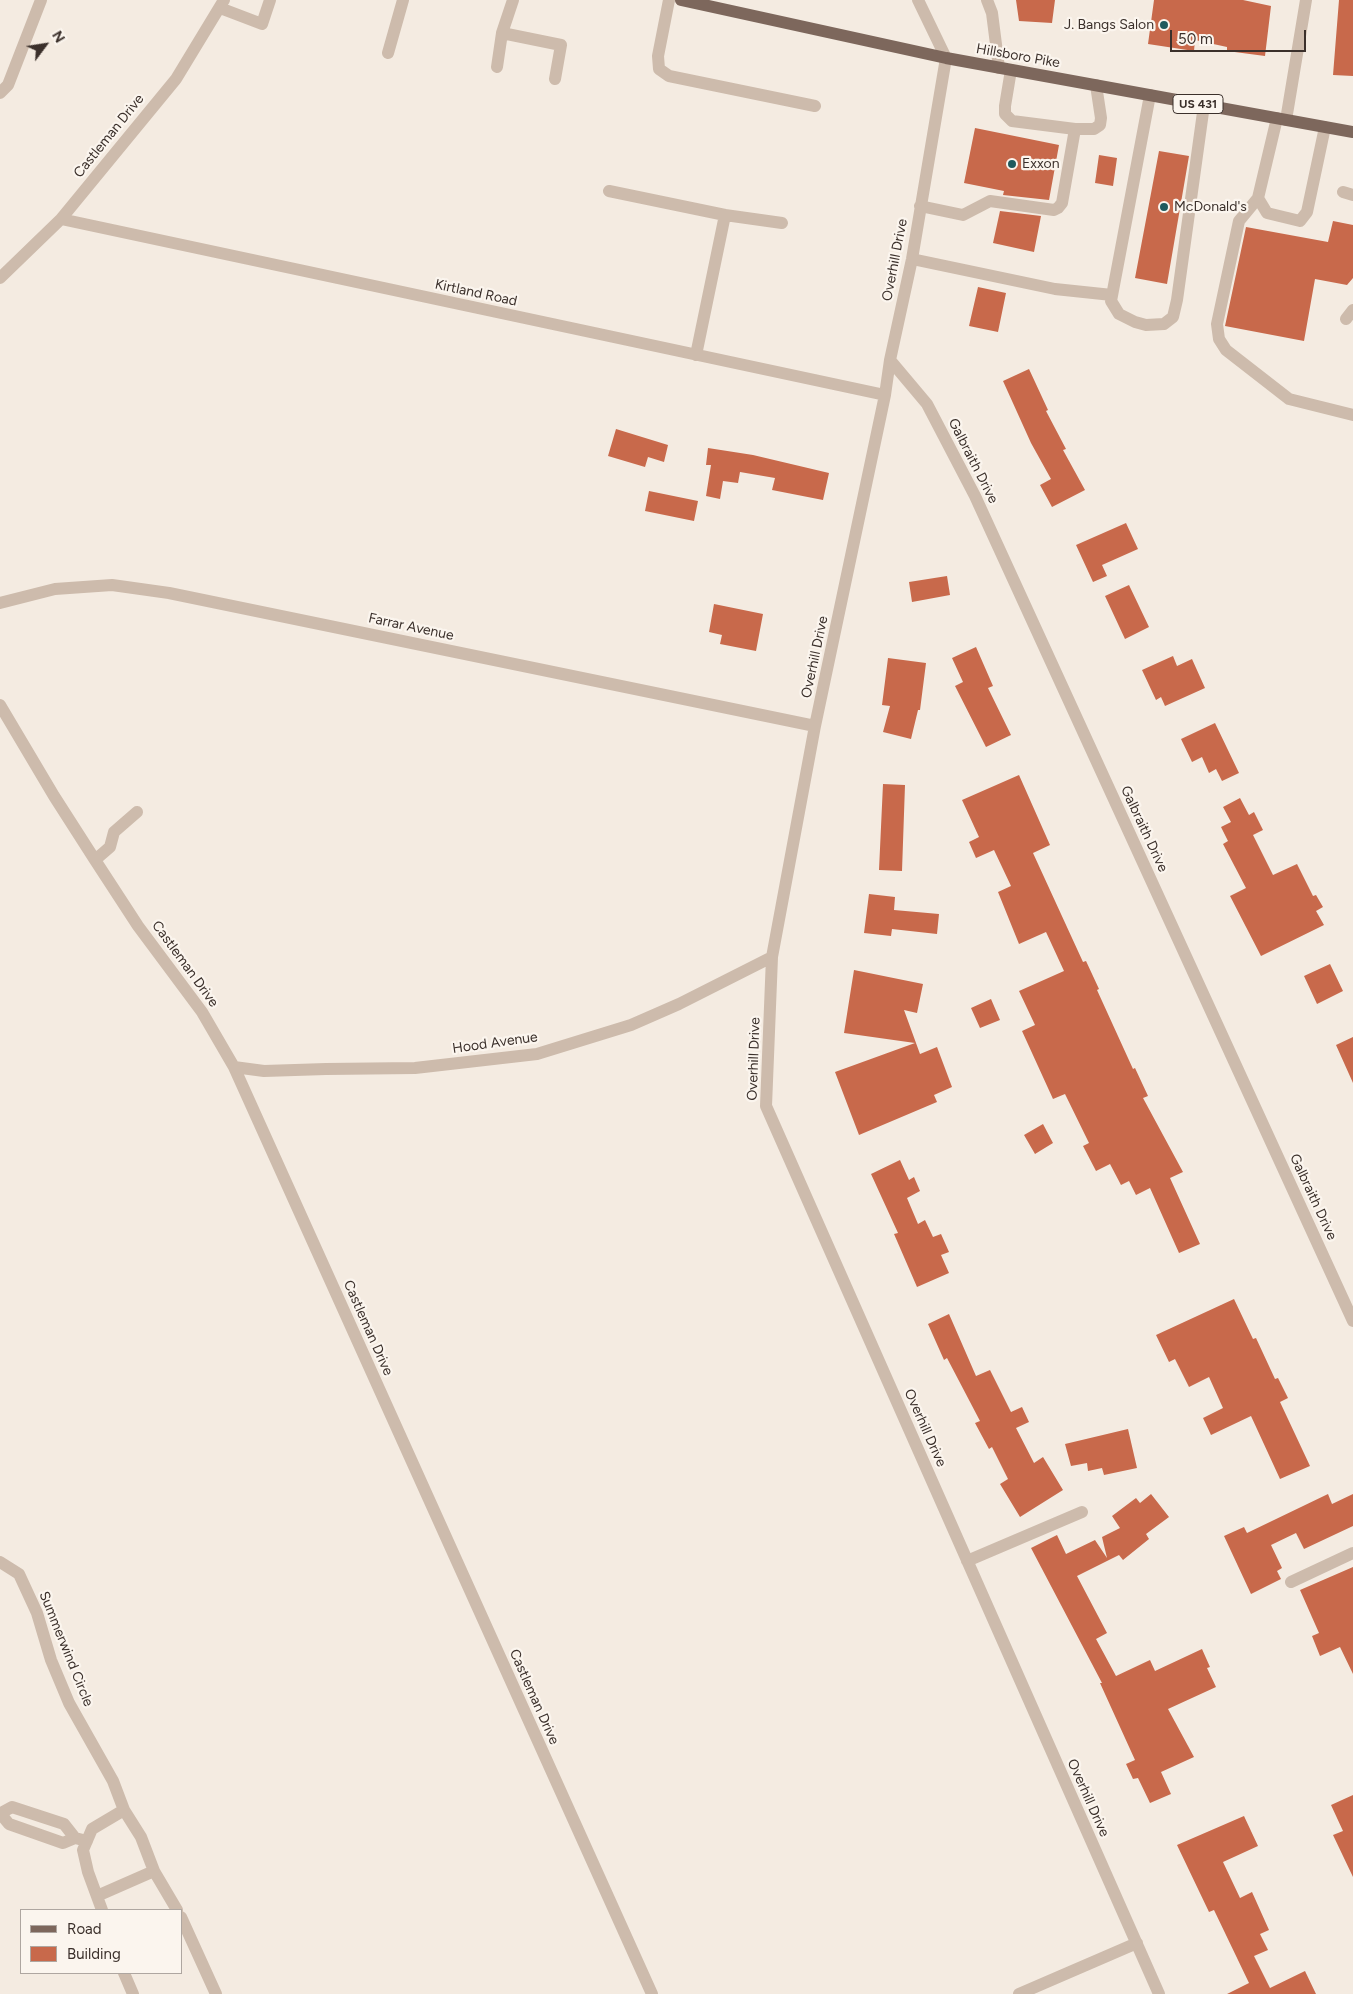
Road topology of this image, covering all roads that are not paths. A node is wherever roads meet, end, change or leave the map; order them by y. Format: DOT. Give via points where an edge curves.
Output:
graph roads {
  1 [pos="41,0"];
  2 [pos="270,0"];
  3 [pos="403,0"];
  4 [pos="513,0"];
  5 [pos="669,0"];
  6 [pos="681,0"];
  7 [pos="918,0"];
  8 [pos="987,0"];
  9 [pos="1306,0"];
  10 [pos="711,3"];
  11 [pos="222,4"];
  12 [pos="502,33"];
  13 [pos="388,53"];
  14 [pos="946,58"];
  15 [pos="497,68"];
  16 [pos="1005,69"];
  17 [pos="555,80"];
  18 [pos="1096,85"];
  19 [pos="0,93"];
  20 [pos="1150,95"];
  21 [pos="1204,105"];
  22 [pos="815,106"];
  23 [pos="1281,119"];
  24 [pos="1325,127"];
  25 [pos="1075,129"];
  26 [pos="1353,132"];
  27 [pos="609,190"];
  28 [pos="1258,198"];
  29 [pos="920,206"];
  30 [pos="725,215"];
  31 [pos="61,219"];
  32 [pos="782,223"];
  33 [pos="912,259"];
  34 [pos="0,278"];
  35 [pos="1112,295"];
  36 [pos="696,355"];
  37 [pos="890,360"];
  38 [pos="885,395"];
  39 [pos="1353,415"];
  40 [pos="0,603"];
  41 [pos="0,705"];
  42 [pos="815,726"];
  43 [pos="137,812"];
  44 [pos="95,860"];
  45 [pos="772,957"];
  46 [pos="234,1067"];
  47 [pos="1353,1321"];
  48 [pos="1082,1512"];
  49 [pos="1353,1553"];
  50 [pos="967,1561"];
  51 [pos="0,1562"];
  52 [pos="1291,1582"];
  53 [pos="124,1810"];
  54 [pos="0,1813"];
  55 [pos="81,1839"];
  56 [pos="154,1871"];
  57 [pos="97,1896"];
  58 [pos="102,1909"];
  59 [pos="176,1909"];
  60 [pos="182,1919"];
  61 [pos="1136,1943"];
  62 [pos="124,1974"];
  63 [pos="133,1994"];
  64 [pos="216,1994"];
  65 [pos="652,1994"];
  66 [pos="1019,1994"];
  67 [pos="1159,1994"];
  1 -- 19 [label="street" via="8,85"];
  2 -- 11 [label="street" via="262,24"];
  3 -- 13 [label="street"];
  4 -- 12 [label="street"];
  5 -- 22 [label="street" via="658,56 660,70 669,76"];
  6 -- 10 [label="main road, Hillsboro Pike / US 431"];
  7 -- 14 [label="street"];
  8 -- 16 [label="street"];
  9 -- 23 [label="street"];
  10 -- 14 [label="main road, Hillsboro Pike / US 431"];
  11 -- 31 [label="street, Castleman Drive" via="176,78"];
  12 -- 15 [label="street"];
  12 -- 17 [label="street" via="560,45"];
  14 -- 16 [label="main road, Hillsboro Pike / US 431"];
  14 -- 29 [label="street, Overhill Drive"];
  16 -- 18 [label="main road, Hillsboro Pike / US 431"];
  16 -- 25 [label="street" via="1005,114 1012,121"];
  18 -- 20 [label="main road, Hillsboro Pike / US 431"];
  18 -- 25 [label="street" via="1100,125 1094,129"];
  20 -- 21 [label="main road, Hillsboro Pike / US 431"];
  20 -- 35 [label="street"];
  21 -- 23 [label="main road, Hillsboro Pike / US 431"];
  21 -- 35 [label="street" via="1173,317 1164,324 1135,322 1119,314 1111,301"];
  23 -- 24 [label="main road, Hillsboro Pike / US 431"];
  23 -- 28 [label="street"];
  24 -- 26 [label="main road, Hillsboro Pike / US 431"];
  24 -- 28 [label="street" via="1307,212 1300,220 1267,214"];
  25 -- 29 [label="street" via="1062,202 1054,210 990,201 963,215"];
  27 -- 30 [label="street"];
  28 -- 39 [label="street" via="1238,221 1217,324 1219,339 1226,350 1290,399"];
  29 -- 33 [label="street, Overhill Drive"];
  30 -- 32 [label="street"];
  30 -- 36 [label="street"];
  31 -- 34 [label="street, Castleman Drive"];
  31 -- 36 [label="street, Kirtland Road"];
  33 -- 35 [label="street" via="1055,289"];
  33 -- 37 [label="street, Overhill Drive"];
  36 -- 38 [label="street, Kirtland Road"];
  37 -- 38 [label="street, Overhill Drive"];
  37 -- 47 [label="street, Galbraith Drive" via="927,404 975,496"];
  38 -- 42 [label="street, Overhill Drive"];
  40 -- 42 [label="street, Farrar Avenue" via="55,589 112,585 170,593"];
  41 -- 44 [label="street, Castleman Drive"];
  42 -- 45 [label="street, Overhill Drive"];
  43 -- 44 [label="street" via="114,832 110,847"];
  44 -- 46 [label="street, Castleman Drive" via="138,926 202,1012"];
  45 -- 46 [label="street, Hood Avenue" via="631,1025 537,1054 415,1068 264,1071"];
  45 -- 50 [label="street, Overhill Drive" via="766,1106"];
  46 -- 65 [label="street, Castleman Drive"];
  48 -- 50 [label="street"];
  49 -- 52 [label="street"];
  50 -- 61 [label="street, Overhill Drive"];
  51 -- 53 [label="street, Summerwind Circle" via="19,1574 37,1613 51,1660 69,1703 113,1781"];
  53 -- 55 [label="street"];
  53 -- 56 [label="street, Summerwind Circle" via="142,1837"];
  54 -- 55 [label="street" via="9,1824 64,1843"];
  54 -- 55 [label="street" via="12,1807 64,1824"];
  55 -- 57 [label="street"];
  56 -- 57 [label="street"];
  56 -- 59 [label="street, Summerwind Circle"];
  57 -- 58 [label="street"];
  60 -- 64 [label="street"];
  61 -- 66 [label="street"];
  61 -- 67 [label="street, Overhill Drive"];
  62 -- 63 [label="street"];
}
